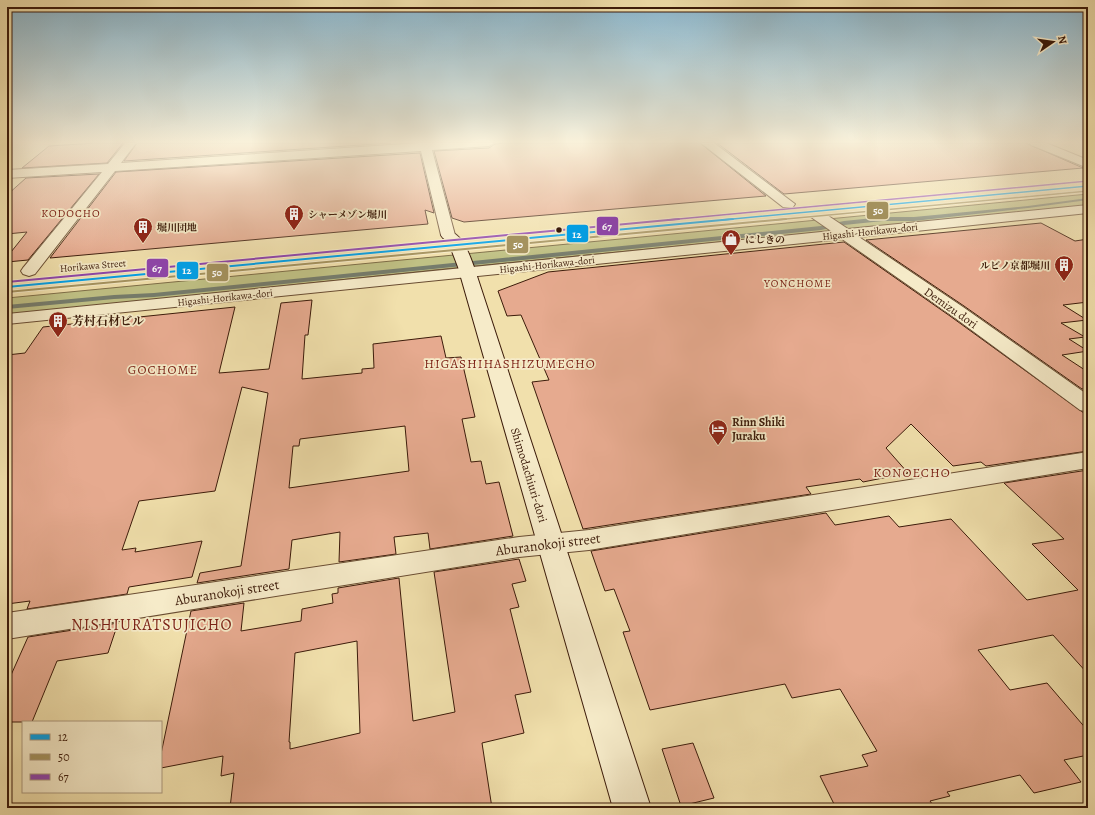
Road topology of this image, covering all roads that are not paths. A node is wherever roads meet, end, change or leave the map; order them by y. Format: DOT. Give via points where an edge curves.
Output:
graph roads {
  1 [pos="100,181"];
  2 [pos="437,181"];
  3 [pos="757,181"];
  4 [pos="1034,181"];
  5 [pos="1088,186"];
  6 [pos="788,204"];
  7 [pos="1088,208"];
  8 [pos="818,216"];
  9 [pos="842,232"];
  10 [pos="460,255"];
  11 [pos="29,271"];
  12 [pos="7,273"];
  13 [pos="7,287"];
  14 [pos="7,320"];
  15 [pos="1088,405"];
  16 [pos="1088,460"];
  17 [pos="551,544"];
  18 [pos="7,626"];
  19 [pos="632,808"];
  1 -- 11 [label="street"];
  2 -- 10 [label="street, Shimodachiuri-dori"];
  3 -- 6 [label="street"];
  4 -- 6 [label="main road, Horikawa Street"];
  5 -- 8 [label="main road, Horikawa Street"];
  6 -- 10 [label="main road, Horikawa Street"];
  7 -- 9 [label="street, Higashi-Horikawa-dori"];
  8 -- 9 [label="street, Demizu dori"];
  8 -- 10 [label="main road, Horikawa Street"];
  9 -- 10 [label="street, Higashi-Horikawa-dori"];
  9 -- 15 [label="street, Demizu dori"];
  10 -- 11 [label="main road, Horikawa Street"];
  10 -- 13 [label="main road, Horikawa Street"];
  10 -- 14 [label="street, Higashi-Horikawa-dori"];
  10 -- 17 [label="street, Shimodachiuri-dori"];
  11 -- 12 [label="main road, Horikawa Street"];
  16 -- 17 [label="street, Aburanokoji street"];
  17 -- 18 [label="street, Aburanokoji street"];
  17 -- 19 [label="street, Shimodachiuri-dori"];
}
